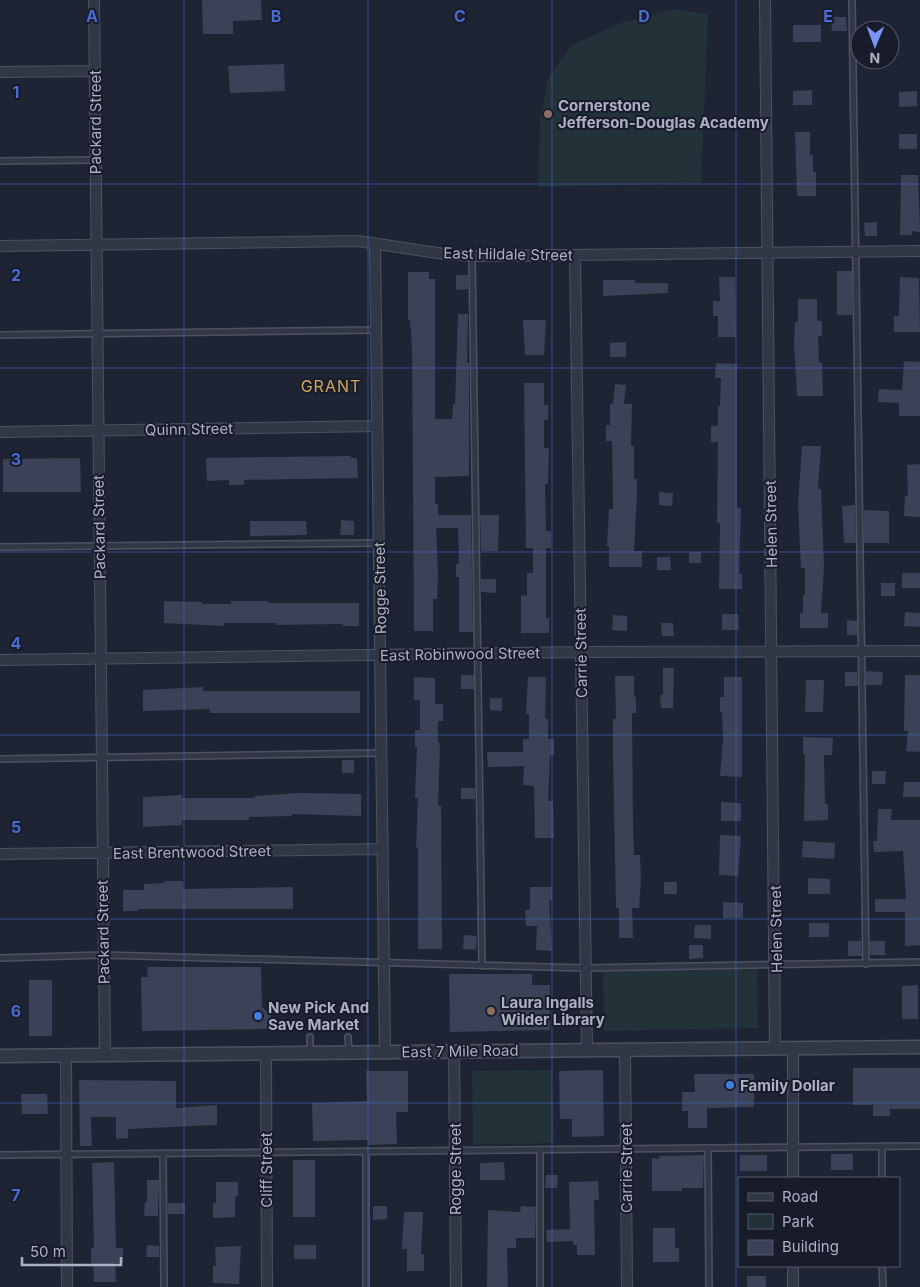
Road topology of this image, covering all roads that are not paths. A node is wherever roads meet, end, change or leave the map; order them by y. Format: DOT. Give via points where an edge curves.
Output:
graph roads {
  1 [pos="94,0"];
  2 [pos="765,0"];
  3 [pos="852,0"];
  4 [pos="95,70"];
  5 [pos="0,72"];
  6 [pos="96,160"];
  7 [pos="0,161"];
  8 [pos="375,244"];
  9 [pos="96,245"];
  10 [pos="0,246"];
  11 [pos="920,251"];
  12 [pos="768,252"];
  13 [pos="855,252"];
  14 [pos="575,255"];
  15 [pos="472,256"];
  16 [pos="376,330"];
  17 [pos="97,333"];
  18 [pos="0,335"];
  19 [pos="377,426"];
  20 [pos="98,431"];
  21 [pos="0,432"];
  22 [pos="379,543"];
  23 [pos="99,546"];
  24 [pos="0,547"];
  25 [pos="920,651"];
  26 [pos="581,652"];
  27 [pos="772,652"];
  28 [pos="862,652"];
  29 [pos="478,654"];
  30 [pos="381,655"];
  31 [pos="100,659"];
  32 [pos="0,660"];
  33 [pos="382,753"];
  34 [pos="102,757"];
  35 [pos="0,759"];
  36 [pos="383,850"];
  37 [pos="103,853"];
  38 [pos="0,854"];
  39 [pos="103,956"];
  40 [pos="0,958"];
  41 [pos="384,962"];
  42 [pos="920,962"];
  43 [pos="866,964"];
  44 [pos="482,966"];
  45 [pos="776,966"];
  46 [pos="585,968"];
  47 [pos="310,1037"];
  48 [pos="348,1037"];
  49 [pos="920,1047"];
  50 [pos="794,1048"];
  51 [pos="775,1049"];
  52 [pos="587,1050"];
  53 [pos="625,1050"];
  54 [pos="454,1051"];
  55 [pos="310,1052"];
  56 [pos="349,1052"];
  57 [pos="385,1052"];
  58 [pos="266,1053"];
  59 [pos="66,1055"];
  60 [pos="105,1055"];
  61 [pos="0,1056"];
  62 [pos="882,1146"];
  63 [pos="920,1146"];
  64 [pos="793,1147"];
  65 [pos="708,1148"];
  66 [pos="540,1150"];
  67 [pos="626,1150"];
  68 [pos="455,1151"];
  69 [pos="366,1152"];
  70 [pos="266,1153"];
  71 [pos="163,1154"];
  72 [pos="0,1155"];
  73 [pos="66,1155"];
  74 [pos="793,1177"];
  75 [pos="882,1177"];
  76 [pos="793,1267"];
  77 [pos="882,1267"];
  78 [pos="67,1287"];
  79 [pos="164,1287"];
  80 [pos="267,1287"];
  81 [pos="366,1287"];
  82 [pos="456,1287"];
  83 [pos="540,1287"];
  84 [pos="627,1287"];
  85 [pos="709,1287"];
  86 [pos="793,1287"];
  87 [pos="882,1287"];
  1 -- 4 [label="street, Packard Street"];
  2 -- 12 [label="street, Helen Street"];
  3 -- 13 [label="lane"];
  4 -- 5 [label="street"];
  4 -- 6 [label="street, Packard Street"];
  6 -- 7 [label="lane"];
  6 -- 9 [label="street, Packard Street"];
  8 -- 9 [label="street, East Hildale Street" via="358,241"];
  8 -- 15 [label="street, East Hildale Street"];
  8 -- 16 [label="street, Rogge Street"];
  9 -- 10 [label="street, East Hildale Street"];
  9 -- 17 [label="street, Packard Street"];
  11 -- 13 [label="street, East Hildale Street"];
  12 -- 13 [label="street, East Hildale Street"];
  12 -- 14 [label="street, East Hildale Street"];
  12 -- 27 [label="street, Helen Street"];
  13 -- 28 [label="lane"];
  14 -- 15 [label="street, East Hildale Street"];
  14 -- 26 [label="street, Carrie Street"];
  15 -- 29 [label="lane"];
  16 -- 17 [label="lane"];
  16 -- 19 [label="street, Rogge Street"];
  17 -- 18 [label="lane"];
  17 -- 20 [label="street, Packard Street"];
  19 -- 20 [label="street, Quinn Street"];
  19 -- 22 [label="street, Rogge Street"];
  20 -- 21 [label="street, Quinn Street"];
  20 -- 23 [label="street, Packard Street"];
  22 -- 23 [label="lane"];
  22 -- 30 [label="street, Rogge Street"];
  23 -- 24 [label="lane"];
  23 -- 31 [label="street, Packard Street"];
  25 -- 28 [label="street, East Robinwood Street"];
  26 -- 27 [label="street, East Robinwood Street"];
  26 -- 29 [label="street, East Robinwood Street"];
  26 -- 46 [label="street, Carrie Street"];
  27 -- 28 [label="street, East Robinwood Street"];
  27 -- 45 [label="street, Helen Street"];
  28 -- 43 [label="lane"];
  29 -- 30 [label="street, East Robinwood Street"];
  29 -- 44 [label="lane"];
  30 -- 31 [label="street, East Robinwood Street"];
  30 -- 33 [label="street, Rogge Street"];
  31 -- 32 [label="street, East Robinwood Street"];
  31 -- 34 [label="street, Packard Street"];
  33 -- 34 [label="lane"];
  33 -- 36 [label="street, Rogge Street"];
  34 -- 35 [label="lane"];
  34 -- 37 [label="street, Packard Street"];
  36 -- 37 [label="street, East Brentwood Street"];
  36 -- 41 [label="street, Rogge Street"];
  37 -- 38 [label="street, East Brentwood Street"];
  37 -- 39 [label="street, Packard Street"];
  39 -- 40 [label="lane"];
  39 -- 41 [label="lane"];
  39 -- 60 [label="street, Packard Street"];
  41 -- 44 [label="lane"];
  41 -- 57 [label="street, Rogge Street"];
  42 -- 43 [label="lane"];
  43 -- 45 [label="lane"];
  44 -- 46 [label="lane"];
  45 -- 46 [label="lane"];
  45 -- 51 [label="street, Helen Street"];
  46 -- 52 [label="street, Carrie Street"];
  47 -- 55 [label="lane"];
  48 -- 56 [label="lane"];
  49 -- 50 [label="street, East 7 Mile Road"];
  50 -- 51 [label="street, East 7 Mile Road"];
  50 -- 64 [label="street"];
  51 -- 53 [label="street, East 7 Mile Road"];
  52 -- 53 [label="street, East 7 Mile Road"];
  52 -- 54 [label="street, East 7 Mile Road"];
  53 -- 67 [label="street, Carrie Street"];
  54 -- 57 [label="street, East 7 Mile Road"];
  54 -- 68 [label="street, Rogge Street"];
  55 -- 56 [label="street, East 7 Mile Road"];
  55 -- 58 [label="street, East 7 Mile Road"];
  56 -- 57 [label="street, East 7 Mile Road"];
  58 -- 60 [label="street, East 7 Mile Road"];
  58 -- 70 [label="street, Cliff Street"];
  59 -- 60 [label="street, East 7 Mile Road"];
  59 -- 61 [label="street, East 7 Mile Road"];
  59 -- 73 [label="street"];
  62 -- 63 [label="lane"];
  62 -- 64 [label="lane"];
  62 -- 75 [label="lane"];
  64 -- 65 [label="lane"];
  64 -- 74 [label="street"];
  65 -- 67 [label="lane"];
  65 -- 85 [label="lane"];
  66 -- 67 [label="lane"];
  66 -- 68 [label="lane"];
  66 -- 83 [label="lane"];
  67 -- 84 [label="street, Carrie Street"];
  68 -- 69 [label="lane"];
  68 -- 82 [label="street, Rogge Street"];
  69 -- 70 [label="lane"];
  69 -- 81 [label="lane"];
  70 -- 71 [label="lane"];
  70 -- 80 [label="street, Cliff Street"];
  71 -- 73 [label="lane"];
  71 -- 79 [label="lane"];
  72 -- 73 [label="lane"];
  73 -- 78 [label="street"];
  76 -- 86 [label="street"];
  77 -- 87 [label="lane"];
}
